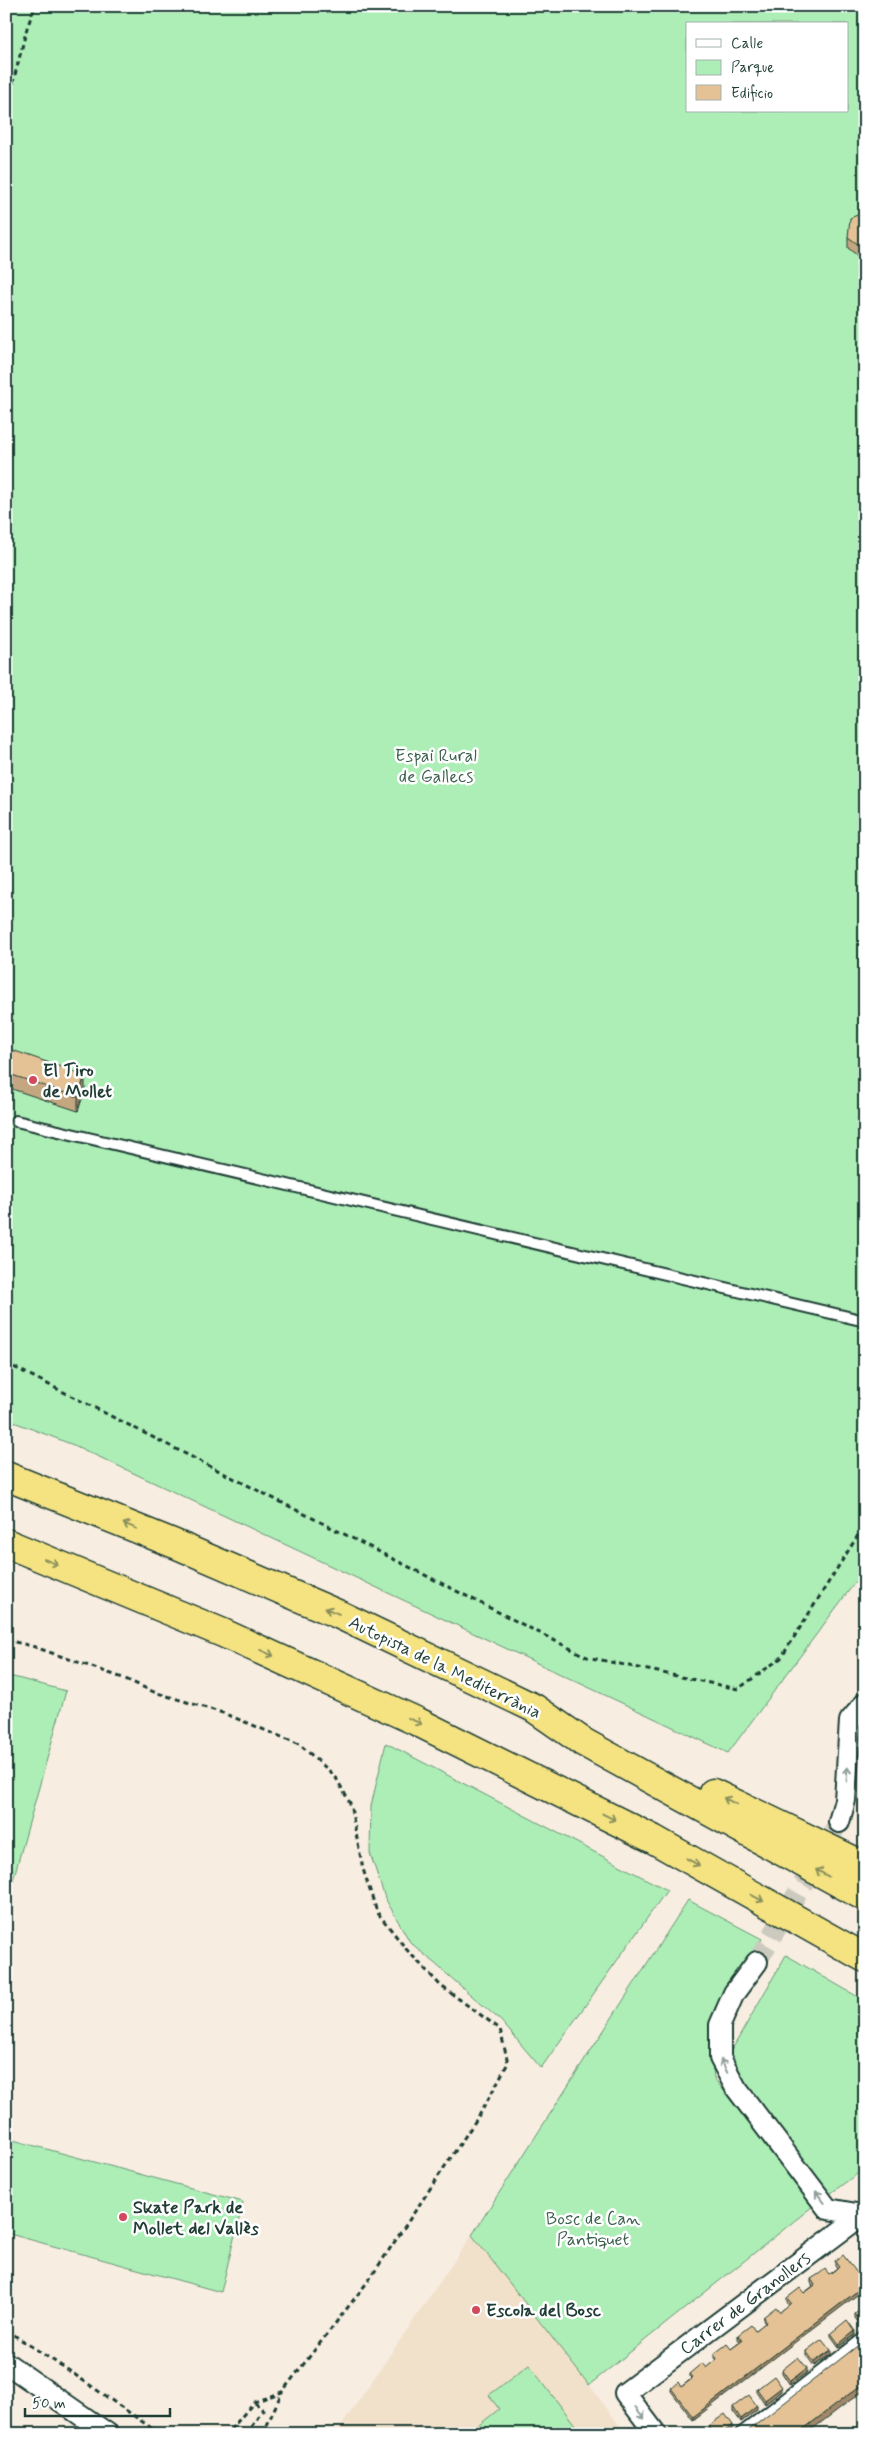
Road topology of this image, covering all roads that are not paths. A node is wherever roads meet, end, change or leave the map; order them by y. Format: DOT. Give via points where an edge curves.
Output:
graph roads {
  1 [pos="16,1121"];
  2 [pos="865,1321"];
  3 [pos="6,1476"];
  4 [pos="6,1543"];
  5 [pos="865,1703"];
  6 [pos="840,1822"];
  7 [pos="765,1830"];
  8 [pos="865,1866"];
  9 [pos="865,1897"];
  10 [pos="781,1910"];
  11 [pos="865,1958"];
  12 [pos="757,1962"];
  13 [pos="865,1975"];
  14 [pos="864,2215"];
  15 [pos="865,2337"];
  16 [pos="6,2363"];
  17 [pos="108,2434"];
  18 [pos="656,2434"];
  19 [pos="740,2434"];
  1 -- 2 [label="lane"];
  7 -- 3 [label="highway, Autopista de la Mediterrània, one-way" via="686,1788 583,1742 534,1708 340,1615"];
  4 -- 10 [label="highway, one-way" via="223,1633 434,1730 653,1839"];
  6 -- 5 [label="street, one-way" via="846,1800 850,1721"];
  7 -- 8 [label="highway"];
  9 -- 7 [label="highway, Autopista de la Mediterrània, one-way"];
  10 -- 11 [label="highway"];
  10 -- 13 [label="highway" via="830,1954"];
  14 -- 12 [label="street, one-way" via="828,2208 736,2088 720,2058 720,2025 734,1993"];
  14 -- 18 [label="street, Carrer de Granollers, one-way" via="625,2393"];
  15 -- 19 [label="lane"];
  16 -- 17 [label="street"];
}
